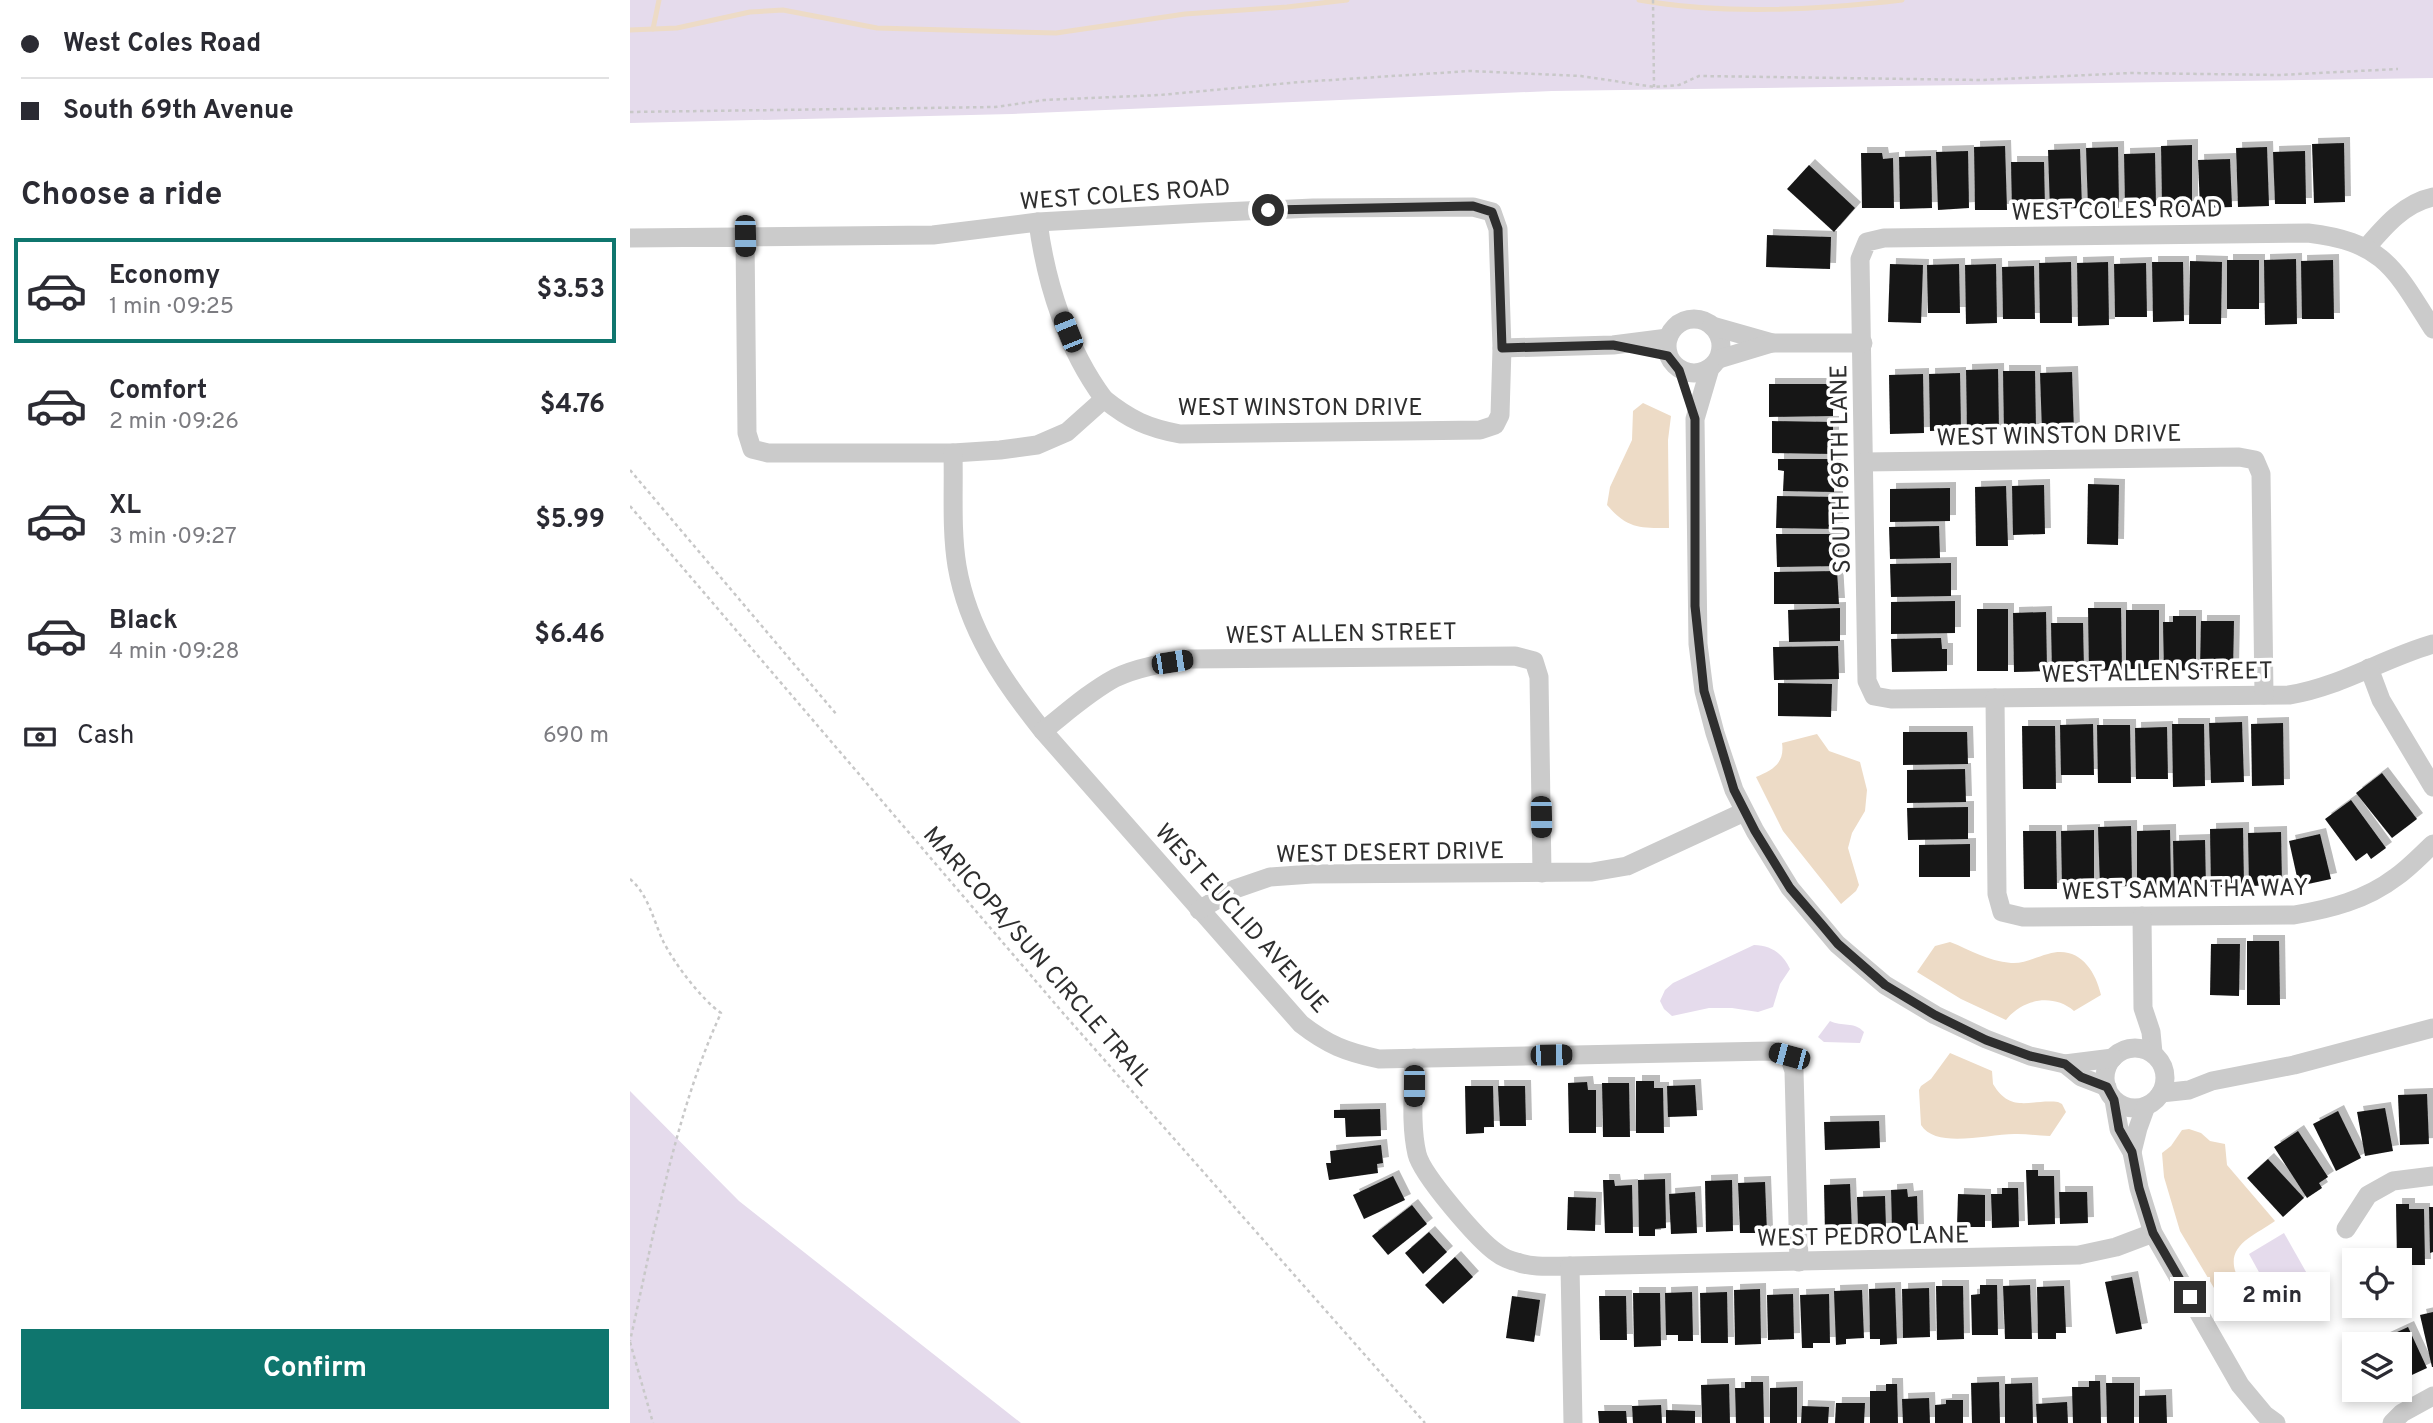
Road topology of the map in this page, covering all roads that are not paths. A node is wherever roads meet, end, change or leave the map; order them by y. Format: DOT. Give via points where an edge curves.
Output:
graph roads {
  1 [pos="2433,197"];
  2 [pos="1038,222"];
  3 [pos="745,236"];
  4 [pos="630,238"];
  5 [pos="1867,242"];
  6 [pos="2367,248"];
  7 [pos="1712,326"];
  8 [pos="2433,330"];
  9 [pos="1772,343"];
  10 [pos="1863,343"];
  11 [pos="1502,348"];
  12 [pos="1672,355"];
  13 [pos="1714,364"];
  14 [pos="1104,399"];
  15 [pos="1695,419"];
  16 [pos="1495,425"];
  17 [pos="953,453"];
  18 [pos="1864,462"];
  19 [pos="2433,644"];
  20 [pos="2369,668"];
  21 [pos="2264,695"];
  22 [pos="1874,696"];
  23 [pos="1995,698"];
  24 [pos="1043,730"];
  25 [pos="2433,787"];
  26 [pos="1744,812"];
  27 [pos="2433,844"];
  28 [pos="1542,873"];
  29 [pos="1199,909"];
  30 [pos="2142,916"];
  31 [pos="2143,1008"];
  32 [pos="2433,1028"];
  33 [pos="2118,1054"];
  34 [pos="1414,1058"];
  35 [pos="2158,1060"];
  36 [pos="2065,1064"];
  37 [pos="2212,1081"];
  38 [pos="2110,1094"];
  39 [pos="2154,1100"];
  40 [pos="2132,1152"];
  41 [pos="2433,1176"];
  42 [pos="2346,1228"];
  43 [pos="2153,1233"];
  44 [pos="1799,1262"];
  45 [pos="1570,1266"];
  46 [pos="2433,1396"];
  47 [pos="2266,1420"];
  48 [pos="1573,1423"];
  49 [pos="2392,1423"];
  1 -- 6 [label="street" via="2403,210"];
  2 -- 3 [label="street, WEST COLES ROAD" via="933,235"];
  2 -- 11 [label="street, WEST COLES ROAD" via="1313,208 1473,206 1492,212 1498,229"];
  2 -- 14 [label="street, WEST WINSTON DRIVE" via="1051,289 1085,374"];
  3 -- 4 [label="street, WEST COLES ROAD"];
  3 -- 17 [label="street" via="747,433 752,449 768,453"];
  5 -- 6 [label="street, WEST COLES ROAD" via="1884,238 2308,233 2338,237"];
  5 -- 10 [label="street, SOUTH 69TH LANE" via="1860,260"];
  6 -- 8 [label="street, WEST COLES ROAD" via="2401,277"];
  7 -- 9 [label="street"];
  7 -- 12 [label="street" via="1696,318 1678,323"];
  7 -- 13 [label="street" via="1721,341"];
  9 -- 10 [label="street"];
  9 -- 13 [label="street"];
  10 -- 18 [label="street, SOUTH 69TH LANE"];
  11 -- 12 [label="street" via="1613,345"];
  11 -- 16 [label="street, WEST COLES ROAD" via="1500,415"];
  12 -- 13 [label="street" via="1697,374"];
  12 -- 15 [label="street"];
  13 -- 15 [label="street"];
  14 -- 16 [label="street, WEST WINSTON DRIVE" via="1153,429 1180,434 1480,430"];
  14 -- 17 [label="street" via="1067,432 1037,445"];
  15 -- 26 [label="street" via="1698,644 1715,733"];
  17 -- 24 [label="street, WEST EUCLID AVENUE" via="955,541 965,601 991,659"];
  18 -- 21 [label="street, WEST WINSTON DRIVE" via="2255,460 2261,474"];
  18 -- 22 [label="street, SOUTH 69TH LANE" via="1867,681"];
  19 -- 20 [label="street, WEST ALLEN STREET"];
  20 -- 21 [label="street, WEST ALLEN STREET" via="2314,691"];
  20 -- 25 [label="street" via="2381,700"];
  21 -- 23 [label="street, WEST ALLEN STREET"];
  22 -- 23 [label="street, WEST ALLEN STREET"];
  23 -- 30 [label="street, WEST SAMANTHA WAY" via="1997,894 2003,912 2023,917"];
  24 -- 28 [label="street, WEST ALLEN STREET" via="1115,678 1155,664 1190,659 1515,656 1534,661 1539,677"];
  24 -- 29 [label="street, WEST EUCLID AVENUE"];
  26 -- 28 [label="street, WEST DESERT DRIVE" via="1627,866"];
  26 -- 36 [label="street" via="1790,888 1838,944 1885,985 1986,1040"];
  27 -- 30 [label="street, WEST SAMANTHA WAY" via="2396,878 2366,896 2328,909 2294,915"];
  28 -- 29 [label="street, WEST DESERT DRIVE" via="1270,877"];
  29 -- 34 [label="street, WEST EUCLID AVENUE" via="1301,1024 1323,1041 1379,1059"];
  30 -- 31 [label="street"];
  31 -- 33 [label="street"];
  31 -- 35 [label="street"];
  32 -- 37 [label="street" via="2294,1065"];
  33 -- 35 [label="street" via="2134,1047"];
  33 -- 36 [label="street"];
  33 -- 38 [label="street" via="2105,1073"];
  34 -- 44 [label="street, WEST EUCLID AVENUE" via="1771,1051 1789,1056 1794,1071"];
  34 -- 45 [label="street, WEST PEDRO LANE" via="1415,1140 1428,1177 1497,1253 1517,1263"];
  35 -- 37 [label="street" via="2183,1075"];
  35 -- 39 [label="street" via="2166,1080"];
  36 -- 38 [label="street"];
  37 -- 39 [label="street"];
  38 -- 39 [label="street" via="2132,1108"];
  38 -- 40 [label="street" via="2119,1129"];
  39 -- 40 [label="street" via="2138,1128"];
  40 -- 43 [label="street"];
  41 -- 42 [label="street" via="2393,1181 2368,1195"];
  43 -- 44 [label="street, WEST PEDRO LANE" via="2079,1255"];
  43 -- 47 [label="street" via="2240,1385"];
  44 -- 45 [label="street, WEST PEDRO LANE"];
  45 -- 48 [label="street"];
  46 -- 49 [label="street"];
}
